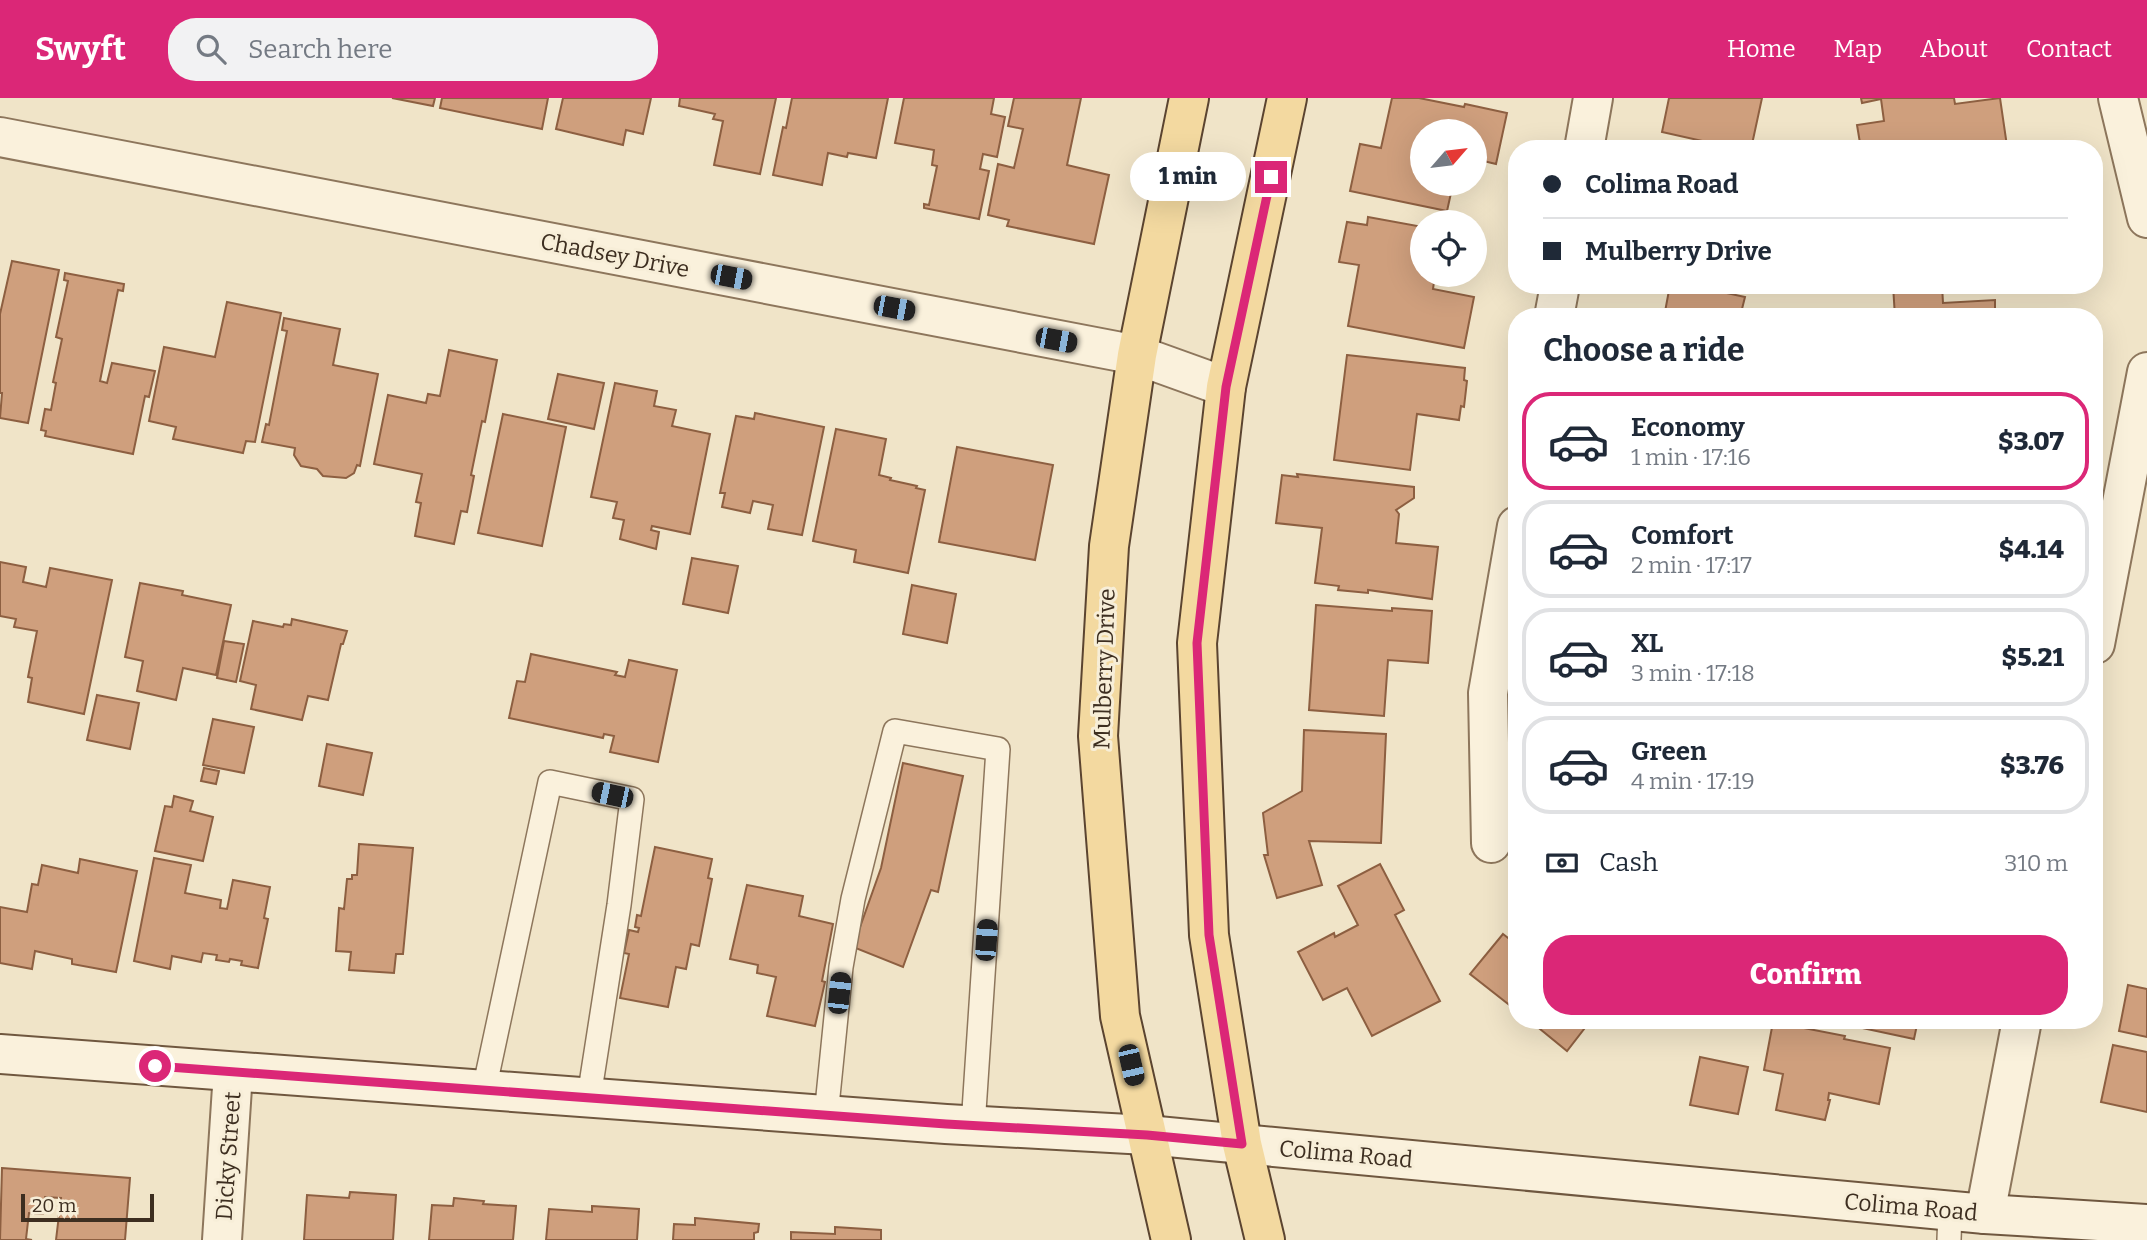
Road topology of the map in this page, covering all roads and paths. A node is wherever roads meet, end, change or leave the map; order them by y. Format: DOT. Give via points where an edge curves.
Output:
graph roads {
  1 [pos="1189,98"];
  2 [pos="1287,98"];
  3 [pos="1593,98"];
  4 [pos="2118,98"];
  5 [pos="0,137"];
  6 [pos="1586,140"];
  7 [pos="2147,218"];
  8 [pos="1138,355"];
  9 [pos="2147,372"];
  10 [pos="1226,387"];
  11 [pos="1508,578"];
  12 [pos="2103,602"];
  13 [pos="1492,843"];
  14 [pos="2019,1029"];
  15 [pos="0,1054"];
  16 [pos="233,1072"];
  17 [pos="484,1090"];
  18 [pos="589,1097"];
  19 [pos="826,1116"];
  20 [pos="973,1126"];
  21 [pos="1147,1135"];
  22 [pos="1242,1144"];
  23 [pos="1961,1222"];
  24 [pos="2147,1224"];
  25 [pos="2077,1230"];
  26 [pos="222,1240"];
  27 [pos="1171,1240"];
  28 [pos="1265,1240"];
  1 -- 8 [label="main road, Mulberry Drive"];
  2 -- 10 [label="main road"];
  3 -- 6 [label="street"];
  4 -- 7 [label="street"];
  5 -- 8 [label="street, Chadsey Drive"];
  8 -- 10 [label="street, Chadsey Drive"];
  8 -- 21 [label="main road, Mulberry Drive" via="1110,546 1098,736 1120,1016"];
  9 -- 12 [label="street"];
  10 -- 22 [label="main road" via="1197,643 1209,935"];
  11 -- 13 [label="street" via="1488,693"];
  14 -- 23 [label="street"];
  15 -- 16 [label="street, Colima Road"];
  16 -- 17 [label="street, Colima Road"];
  16 -- 26 [label="street, Dicky Street"];
  17 -- 18 [label="street, Colima Road"];
  17 -- 18 [label="lane" via="550,782 632,799"];
  18 -- 19 [label="street, Colima Road"];
  19 -- 20 [label="street, Colima Road"];
  19 -- 20 [label="lane" via="841,967 853,899 895,731 998,749"];
  20 -- 21 [label="street, Colima Road"];
  21 -- 22 [label="street, Colima Road"];
  21 -- 27 [label="main road, Mulberry Drive"];
  22 -- 23 [label="street, Colima Road"];
  22 -- 28 [label="main road"];
  23 -- 25 [label="street, Colima Road"];
  24 -- 25 [label="street, Colima Road"];
}
